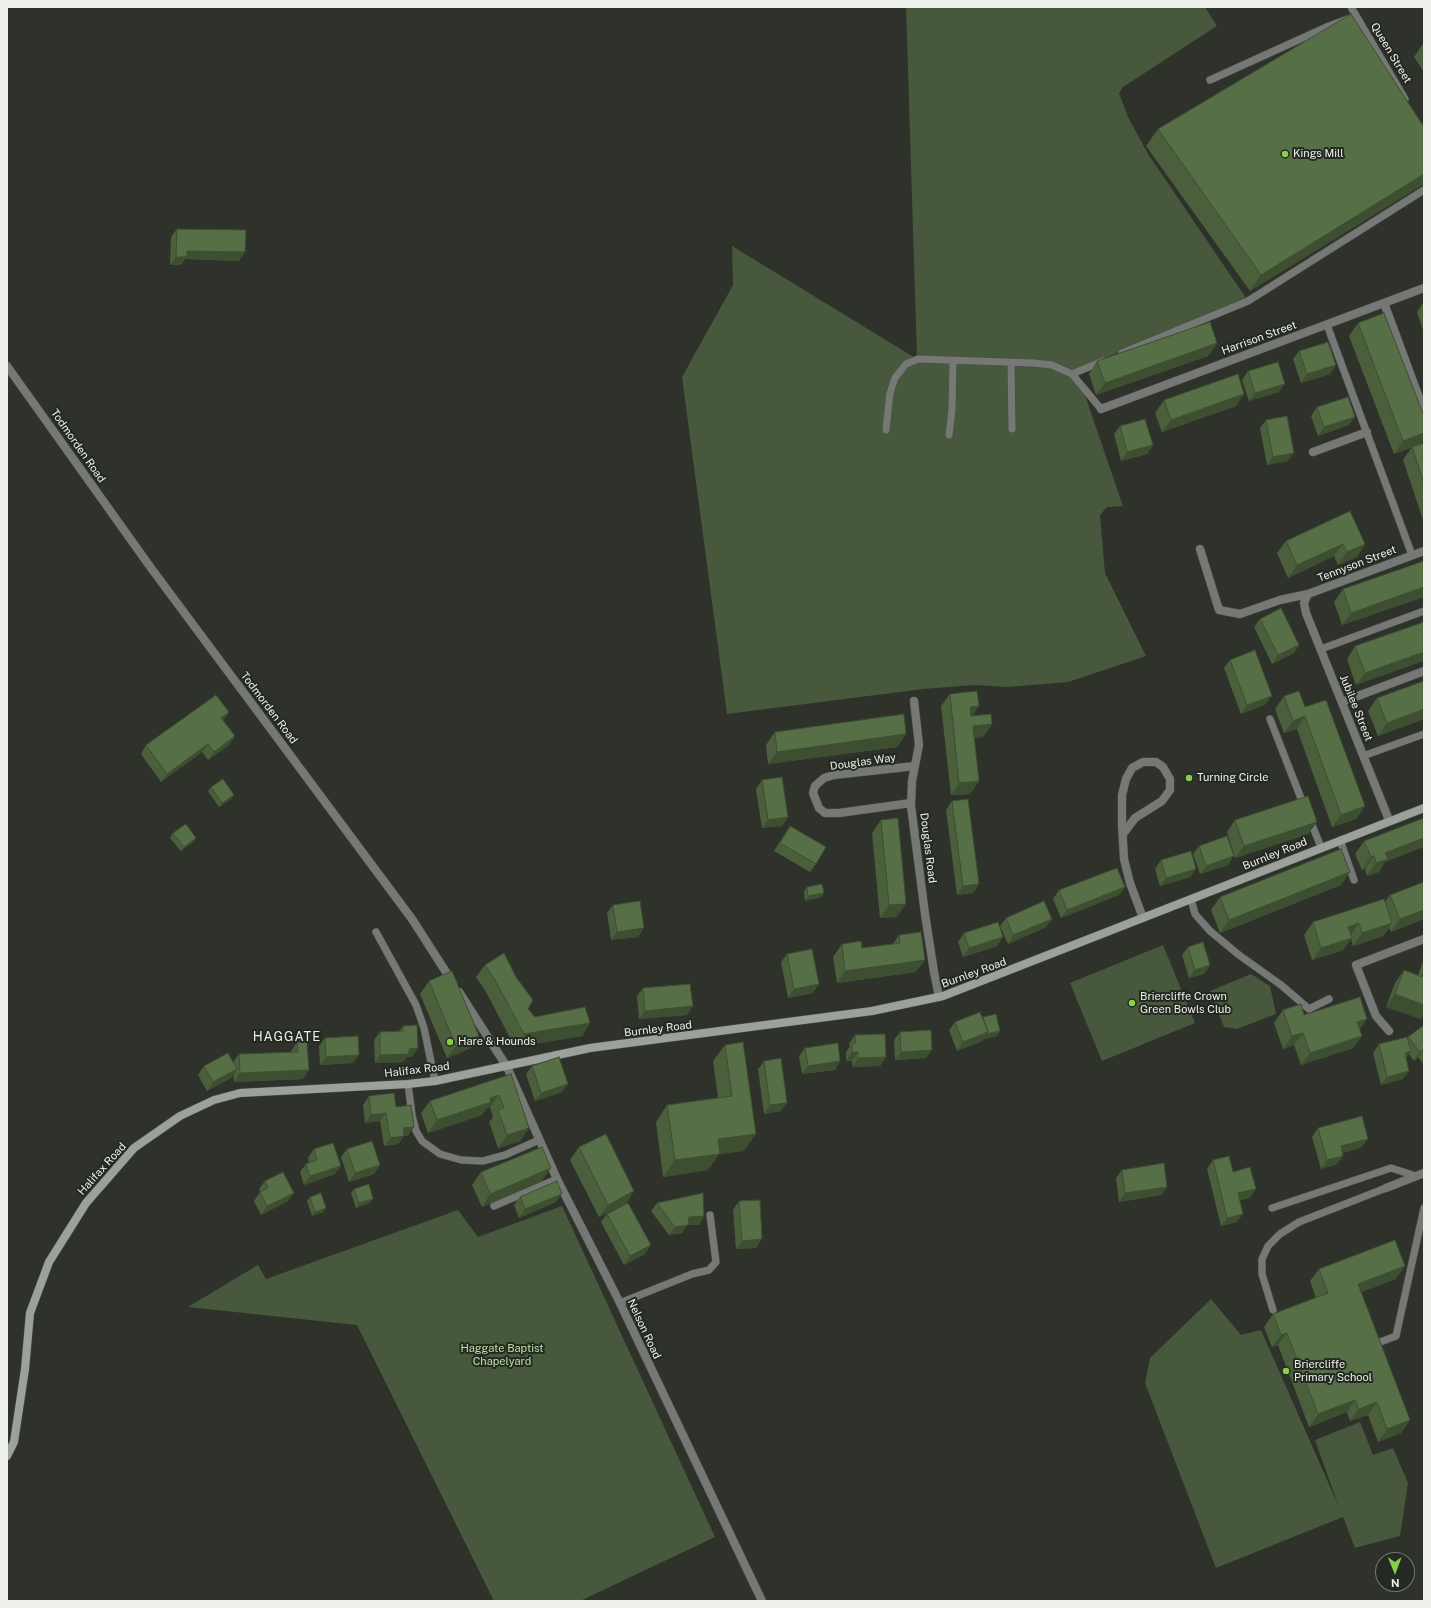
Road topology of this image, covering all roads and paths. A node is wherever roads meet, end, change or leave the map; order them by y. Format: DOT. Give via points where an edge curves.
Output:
graph roads {
  1 [pos="1351,7"];
  2 [pos="1356,16"];
  3 [pos="1210,80"];
  4 [pos="1408,103"];
  5 [pos="1424,190"];
  6 [pos="1424,288"];
  7 [pos="1384,303"];
  8 [pos="1326,325"];
  9 [pos="1116,356"];
  10 [pos="1109,359"];
  11 [pos="953,361"];
  12 [pos="1011,363"];
  13 [pos="7,366"];
  14 [pos="1072,374"];
  15 [pos="1101,409"];
  16 [pos="1424,411"];
  17 [pos="1012,429"];
  18 [pos="886,430"];
  19 [pos="1367,432"];
  20 [pos="949,435"];
  21 [pos="1313,452"];
  22 [pos="1200,549"];
  23 [pos="1424,551"];
  24 [pos="1412,555"];
  25 [pos="1308,594"];
  26 [pos="1304,603"];
  27 [pos="1424,611"];
  28 [pos="1320,649"];
  29 [pos="1424,671"];
  30 [pos="914,701"];
  31 [pos="1342,702"];
  32 [pos="1270,719"];
  33 [pos="1424,734"];
  34 [pos="1363,756"];
  35 [pos="915,766"];
  36 [pos="911,803"];
  37 [pos="1424,808"];
  38 [pos="1389,820"];
  39 [pos="1123,834"];
  40 [pos="1340,840"];
  41 [pos="1321,847"];
  42 [pos="1354,880"];
  43 [pos="1191,900"];
  44 [pos="1143,918"];
  45 [pos="376,932"];
  46 [pos="1424,939"];
  47 [pos="939,997"];
  48 [pos="1329,999"];
  49 [pos="1389,1030"];
  50 [pos="507,1067"];
  51 [pos="435,1081"];
  52 [pos="408,1084"];
  53 [pos="539,1140"];
  54 [pos="1424,1173"];
  55 [pos="1416,1176"];
  56 [pos="557,1179"];
  57 [pos="1386,1188"];
  58 [pos="494,1206"];
  59 [pos="1272,1208"];
  60 [pos="1424,1208"];
  61 [pos="710,1215"];
  62 [pos="620,1303"];
  63 [pos="1273,1310"];
  64 [pos="1375,1344"];
  65 [pos="7,1456"];
  66 [pos="762,1601"];
  1 -- 2 [label="lane, Queen Street"];
  2 -- 3 [label="lane"];
  2 -- 4 [label="lane, Queen Street"];
  5 -- 9 [label="lane" via="1248,301"];
  6 -- 7 [label="street, Harrison Street"];
  7 -- 8 [label="street, Harrison Street"];
  7 -- 16 [label="street"];
  8 -- 15 [label="street, Harrison Street"];
  8 -- 19 [label="lane"];
  10 -- 14 [label="lane"];
  11 -- 12 [label="lane"];
  11 -- 18 [label="lane" via="918,360 906,364 895,378 890,393"];
  11 -- 20 [label="lane"];
  12 -- 14 [label="lane" via="1052,366"];
  12 -- 17 [label="lane"];
  13 -- 50 [label="street, Todmorden Road" via="151,568 412,919"];
  14 -- 15 [label="lane"];
  19 -- 21 [label="street"];
  19 -- 24 [label="lane"];
  22 -- 25 [label="street" via="1219,610 1240,614 1280,600"];
  23 -- 24 [label="street, Tennyson Street"];
  24 -- 25 [label="street, Tennyson Street"];
  25 -- 26 [label="street, Tennyson Street"];
  26 -- 28 [label="street, Jubilee Street"];
  27 -- 28 [label="lane"];
  28 -- 31 [label="street, Jubilee Street"];
  29 -- 31 [label="street"];
  30 -- 35 [label="street, Douglas Road" via="920,745"];
  31 -- 34 [label="street, Jubilee Street"];
  32 -- 41 [label="lane"];
  33 -- 34 [label="lane"];
  34 -- 38 [label="street, Jubilee Street"];
  35 -- 36 [label="street, Douglas Road"];
  35 -- 36 [label="street, Douglas Way" via="834,775 824,778 815,786 813,793 819,808 825,813"];
  36 -- 47 [label="street, Douglas Road" via="924,914"];
  37 -- 38 [label="street, Burnley Road"];
  38 -- 40 [label="street, Burnley Road"];
  39 -- 39 [label="street" via="1122,795 1126,779 1132,768 1143,762 1156,762 1163,767 1170,779 1170,790 1162,801 1135,818"];
  39 -- 44 [label="street" via="1124,859"];
  40 -- 41 [label="street, Burnley Road"];
  40 -- 42 [label="lane"];
  41 -- 43 [label="street, Burnley Road"];
  43 -- 44 [label="street, Burnley Road"];
  43 -- 48 [label="lane" via="1195,914 1210,931 1309,1009"];
  44 -- 47 [label="street, Burnley Road"];
  45 -- 51 [label="lane" via="416,1005 424,1028"];
  46 -- 49 [label="street" via="1356,965 1376,1016"];
  47 -- 50 [label="street, Burnley Road" via="872,1012 590,1048"];
  50 -- 51 [label="street, Halifax Road"];
  50 -- 53 [label="street, Nelson Road"];
  51 -- 52 [label="street, Halifax Road"];
  52 -- 53 [label="lane" via="416,1131 422,1141 440,1154 461,1160 483,1162"];
  52 -- 65 [label="street, Halifax Road" via="240,1093 214,1100 180,1116 134,1148 86,1203 49,1262 30,1313 14,1442"];
  53 -- 56 [label="street, Nelson Road"];
  54 -- 55 [label="street"];
  55 -- 57 [label="street"];
  55 -- 59 [label="lane" via="1391,1168"];
  56 -- 58 [label="lane"];
  56 -- 62 [label="street, Nelson Road"];
  57 -- 63 [label="lane" via="1299,1222 1280,1234 1268,1246 1262,1259 1262,1274"];
  60 -- 64 [label="lane" via="1396,1336"];
  61 -- 62 [label="lane" via="716,1262 709,1270 692,1274"];
  62 -- 66 [label="street, Nelson Road"];
}
